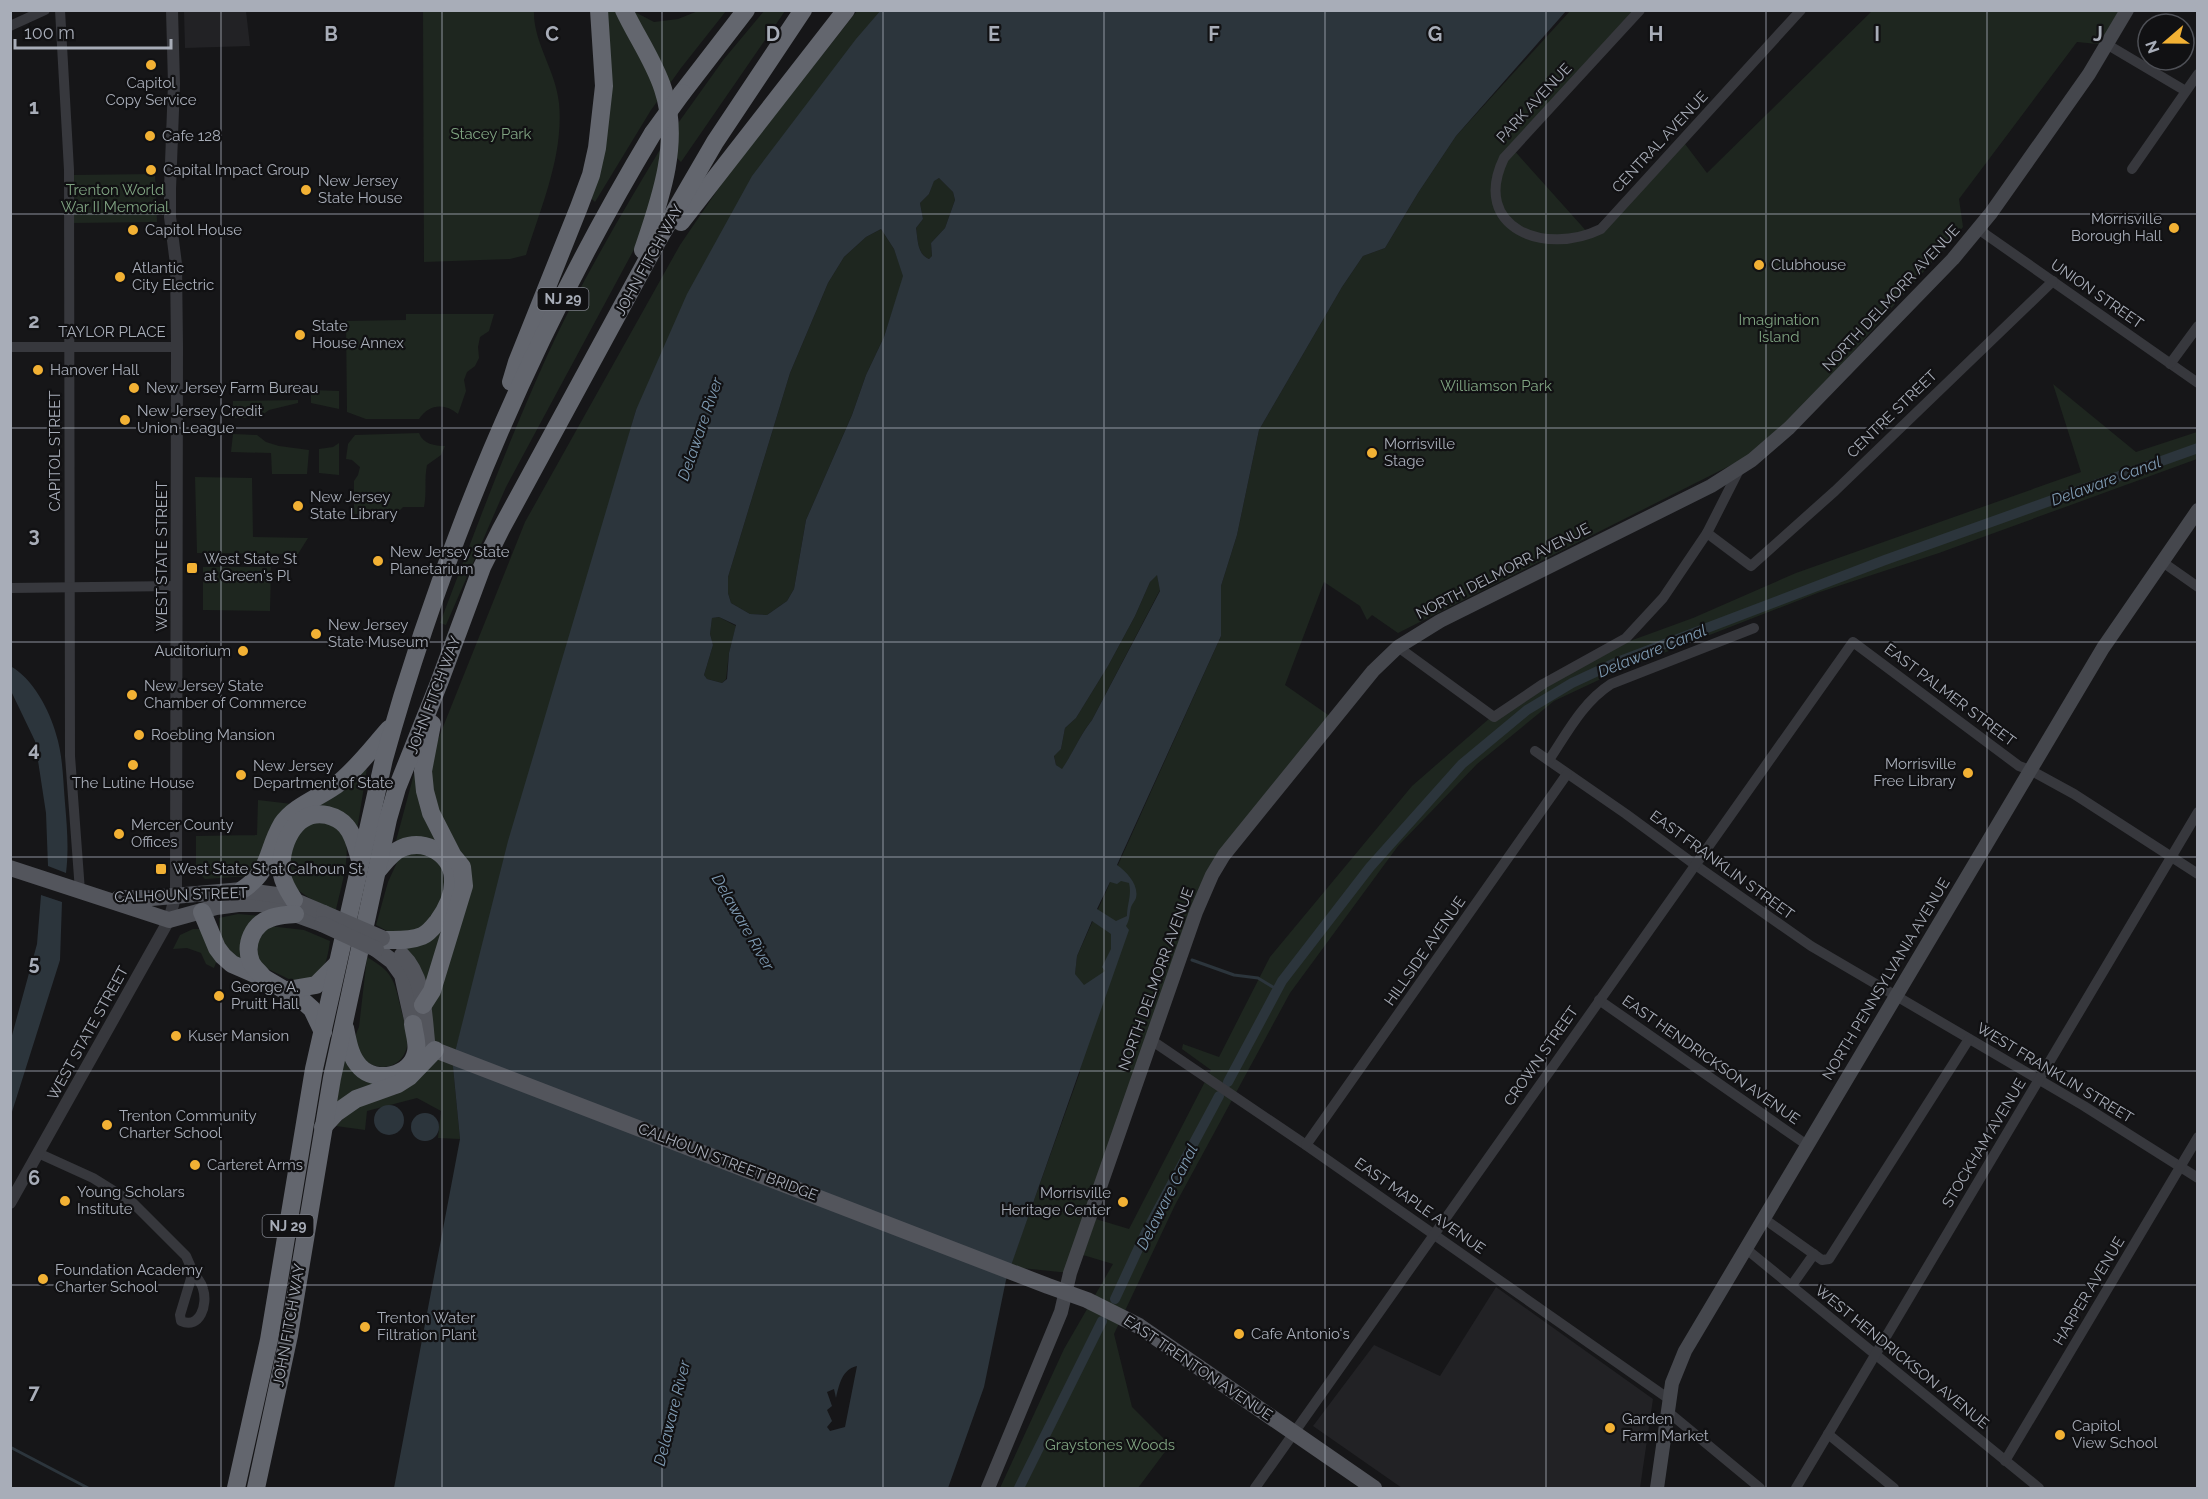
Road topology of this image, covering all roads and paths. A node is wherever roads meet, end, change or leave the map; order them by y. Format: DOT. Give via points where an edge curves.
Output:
graph roads {
  1 [pos="45,10"];
  2 [pos="60,10"];
  3 [pos="172,10"];
  4 [pos="599,10"];
  5 [pos="624,10"];
  6 [pos="746,10"];
  7 [pos="1640,10"];
  8 [pos="1801,10"];
  9 [pos="2127,10"];
  10 [pos="845,11"];
  11 [pos="801,13"];
  12 [pos="10,26"];
  13 [pos="2108,45"];
  14 [pos="2198,74"];
  15 [pos="2184,90"];
  16 [pos="2132,169"];
  17 [pos="1516,229"];
  18 [pos="1978,229"];
  19 [pos="642,271"];
  20 [pos="2053,281"];
  21 [pos="2198,326"];
  22 [pos="607,338"];
  23 [pos="10,347"];
  24 [pos="71,347"];
  25 [pos="177,347"];
  26 [pos="2170,364"];
  27 [pos="2198,383"];
  28 [pos="1740,468"];
  29 [pos="484,470"];
  30 [pos="2198,510"];
  31 [pos="1707,533"];
  32 [pos="2161,561"];
  33 [pos="177,585"];
  34 [pos="2198,586"];
  35 [pos="10,588"];
  36 [pos="69,588"];
  37 [pos="1754,628"];
  38 [pos="1853,642"];
  39 [pos="1398,647"];
  40 [pos="439,682"];
  41 [pos="394,723"];
  42 [pos="1535,751"];
  43 [pos="1549,760"];
  44 [pos="2030,770"];
  45 [pos="1567,774"];
  46 [pos="2198,812"];
  47 [pos="2172,856"];
  48 [pos="360,861"];
  49 [pos="1694,864"];
  50 [pos="10,868"];
  51 [pos="378,870"];
  52 [pos="2198,874"];
  53 [pos="73,889"];
  54 [pos="242,890"];
  55 [pos="176,894"];
  56 [pos="100,897"];
  57 [pos="294,907"];
  58 [pos="202,912"];
  59 [pos="169,920"];
  60 [pos="381,942"];
  61 [pos="337,963"];
  62 [pos="264,978"];
  63 [pos="287,990"];
  64 [pos="1895,996"];
  65 [pos="1599,1000"];
  66 [pos="423,1005"];
  67 [pos="344,1024"];
  68 [pos="413,1024"];
  69 [pos="323,1032"];
  70 [pos="1969,1039"];
  71 [pos="1151,1040"];
  72 [pos="436,1050"];
  73 [pos="2039,1080"];
  74 [pos="323,1126"];
  75 [pos="2198,1137"];
  76 [pos="1306,1145"];
  77 [pos="1807,1145"];
  78 [pos="38,1153"];
  79 [pos="2180,1167"];
  80 [pos="2198,1178"];
  81 [pos="10,1203"];
  82 [pos="1763,1218"];
  83 [pos="1435,1235"];
  84 [pos="1745,1248"];
  85 [pos="1814,1254"];
  86 [pos="1009,1271"];
  87 [pos="193,1272"];
  88 [pos="1792,1285"];
  89 [pos="1065,1292"];
  90 [pos="1876,1355"];
  91 [pos="1668,1405"];
  92 [pos="1295,1433"];
  93 [pos="1828,1434"];
  94 [pos="2005,1461"];
  95 [pos="236,1488"];
  96 [pos="256,1488"];
  97 [pos="988,1488"];
  98 [pos="1255,1488"];
  99 [pos="1374,1488"];
  100 [pos="1657,1488"];
  101 [pos="1760,1488"];
  102 [pos="1796,1488"];
  103 [pos="1894,1488"];
  104 [pos="2039,1488"];
  1 -- 12 [label="street"];
  2 -- 24 [label="street, CAPITOL STREET" via="69,170"];
  3 -- 25 [label="street, WEST STATE STREET" via="170,217 176,264"];
  4 -- 29 [label="highway" via="604,86 591,175 517,362"];
  5 -- 22 [label="highway" via="663,88 669,147 659,208"];
  6 -- 29 [label="highway, JOHN FITCH WAY / NJ 29, bridge" via="653,133 592,240 528,368"];
  7 -- 17 [label="street, PARK AVENUE" via="1504,158 1498,170 1496,191 1501,212"];
  8 -- 17 [label="street, CENTRAL AVENUE" via="1601,229 1577,238 1551,240"];
  9 -- 13 [label="main road, NORTH DELMORR AVENUE"];
  10 -- 19 [label="highway"];
  11 -- 19 [label="highway, JOHN FITCH WAY / NJ 29" via="715,142"];
  13 -- 15 [label="street"];
  13 -- 18 [label="main road, NORTH DELMORR AVENUE"];
  14 -- 15 [label="street"];
  15 -- 16 [label="street"];
  18 -- 20 [label="street, UNION STREET"];
  18 -- 28 [label="main road, NORTH DELMORR AVENUE" via="1790,428"];
  19 -- 22 [label="highway, JOHN FITCH WAY / NJ 29"];
  20 -- 26 [label="street, UNION STREET"];
  20 -- 31 [label="street, CENTRE STREET" via="1835,491 1751,566"];
  21 -- 26 [label="street"];
  22 -- 40 [label="highway, JOHN FITCH WAY / NJ 29" via="482,567"];
  23 -- 24 [label="street, TAYLOR PLACE"];
  24 -- 25 [label="street, TAYLOR PLACE"];
  24 -- 36 [label="street, CAPITOL STREET"];
  25 -- 33 [label="street, WEST STATE STREET"];
  26 -- 27 [label="street, UNION STREET"];
  28 -- 31 [label="street"];
  28 -- 39 [label="main road, NORTH DELMORR AVENUE" via="1440,621"];
  29 -- 41 [label="highway, JOHN FITCH WAY / NJ 29" via="447,564"];
  30 -- 32 [label="main road, NORTH PENNSYLVANIA AVENUE"];
  31 -- 39 [label="street" via="1662,598 1626,638 1543,684 1494,717"];
  32 -- 34 [label="street"];
  32 -- 44 [label="main road, NORTH PENNSYLVANIA AVENUE"];
  33 -- 36 [label="street"];
  33 -- 55 [label="street, WEST STATE STREET"];
  35 -- 36 [label="street"];
  36 -- 53 [label="street, CAPITOL STREET"];
  37 -- 43 [label="street" via="1611,684 1581,712"];
  38 -- 44 [label="street, EAST PALMER STREET" via="2019,766"];
  38 -- 49 [label="street, CROWN STREET"];
  39 -- 71 [label="main road, NORTH DELMORR AVENUE" via="1373,671 1224,855 1196,912"];
  40 -- 51 [label="highway, JOHN FITCH WAY / NJ 29" via="397,788"];
  40 -- 66 [label="highway" via="423,771 425,791 431,813 462,867 464,886 432,991"];
  41 -- 48 [label="highway, JOHN FITCH WAY / NJ 29"];
  41 -- 54 [label="highway" via="351,772 284,822 263,870"];
  42 -- 43 [label="street, EAST FRANKLIN STREET"];
  43 -- 45 [label="street, EAST FRANKLIN STREET"];
  44 -- 47 [label="street, EAST PALMER STREET"];
  44 -- 64 [label="main road, NORTH PENNSYLVANIA AVENUE"];
  45 -- 49 [label="street, EAST FRANKLIN STREET"];
  45 -- 76 [label="street, HILLSIDE AVENUE"];
  46 -- 47 [label="street, STOCKHAM AVENUE"];
  47 -- 52 [label="street, EAST PALMER STREET"];
  47 -- 73 [label="street, STOCKHAM AVENUE"];
  48 -- 57 [label="highway" via="348,829 340,820 321,814 300,820 289,834 282,862 282,874"];
  48 -- 61 [label="highway, JOHN FITCH WAY / NJ 29"];
  49 -- 64 [label="street, EAST FRANKLIN STREET" via="1811,946"];
  49 -- 65 [label="street, CROWN STREET"];
  50 -- 53 [label="main road, CALHOUN STREET"];
  51 -- 60 [label="highway" via="399,849 424,845 444,856 454,879 446,908 428,933 409,940"];
  51 -- 67 [label="highway, JOHN FITCH WAY / NJ 29"];
  53 -- 56 [label="main road, CALHOUN STREET"];
  54 -- 55 [label="main road, CALHOUN STREET"];
  54 -- 57 [label="main road, CALHOUN STREET" via="271,894"];
  55 -- 56 [label="main road, CALHOUN STREET"];
  55 -- 59 [label="street, WEST STATE STREET"];
  56 -- 59 [label="main road, CALHOUN STREET"];
  57 -- 58 [label="main road, CALHOUN STREET" via="238,904"];
  57 -- 60 [label="main road, CALHOUN STREET, bridge"];
  57 -- 62 [label="highway" via="261,923 252,935 250,959"];
  58 -- 59 [label="main road, CALHOUN STREET"];
  58 -- 62 [label="highway" via="223,956"];
  59 -- 78 [label="street, WEST STATE STREET"];
  60 -- 66 [label="main road, CALHOUN STREET" via="406,959 416,976"];
  60 -- 68 [label="main road, CALHOUN STREET" via="402,975"];
  61 -- 63 [label="highway" via="316,985"];
  61 -- 69 [label="highway, JOHN FITCH WAY / NJ 29"];
  62 -- 63 [label="highway"];
  63 -- 69 [label="highway" via="312,1009"];
  64 -- 70 [label="street, WEST FRANKLIN STREET"];
  64 -- 77 [label="main road, NORTH PENNSYLVANIA AVENUE"];
  65 -- 77 [label="street, EAST HENDRICKSON AVENUE"];
  65 -- 83 [label="street, CROWN STREET"];
  66 -- 72 [label="main road, CALHOUN STREET"];
  67 -- 68 [label="highway" via="352,1058 360,1068 378,1076 390,1076 401,1072 413,1059 417,1046"];
  67 -- 74 [label="highway, JOHN FITCH WAY / NJ 29"];
  68 -- 72 [label="main road, CALHOUN STREET" via="422,1042"];
  69 -- 95 [label="highway, JOHN FITCH WAY / NJ 29" via="269,1340"];
  70 -- 73 [label="street, WEST FRANKLIN STREET"];
  70 -- 85 [label="street" via="1829,1259 1822,1260"];
  71 -- 76 [label="street, EAST MAPLE AVENUE"];
  71 -- 89 [label="main road, NORTH DELMORR AVENUE"];
  72 -- 74 [label="highway" via="409,1077 351,1102"];
  72 -- 86 [label="main road, CALHOUN STREET BRIDGE"];
  73 -- 79 [label="street, WEST FRANKLIN STREET"];
  73 -- 90 [label="street, STOCKHAM AVENUE"];
  74 -- 96 [label="highway, JOHN FITCH WAY / NJ 29" via="289,1335"];
  75 -- 79 [label="street, HARPER AVENUE"];
  76 -- 83 [label="street, EAST MAPLE AVENUE"];
  77 -- 82 [label="main road, NORTH PENNSYLVANIA AVENUE"];
  78 -- 81 [label="street, WEST STATE STREET"];
  78 -- 87 [label="street" via="93,1178 133,1203 186,1256"];
  79 -- 80 [label="street, WEST FRANKLIN STREET"];
  79 -- 94 [label="street, HARPER AVENUE"];
  82 -- 84 [label="main road, NORTH PENNSYLVANIA AVENUE"];
  82 -- 85 [label="street"];
  83 -- 91 [label="street, EAST MAPLE AVENUE"];
  83 -- 92 [label="street, CROWN STREET"];
  84 -- 88 [label="street, WEST HENDRICKSON AVENUE"];
  84 -- 91 [label="main road, NORTH PENNSYLVANIA AVENUE" via="1685,1351"];
  85 -- 88 [label="street"];
  86 -- 89 [label="main road, EAST TRENTON AVENUE"];
  88 -- 90 [label="street, WEST HENDRICKSON AVENUE"];
  89 -- 92 [label="main road, EAST TRENTON AVENUE" via="1128,1320"];
  89 -- 97 [label="main road, NORTH DELMORR AVENUE" via="1057,1321"];
  90 -- 93 [label="street, STOCKHAM AVENUE"];
  90 -- 94 [label="street, WEST HENDRICKSON AVENUE"];
  91 -- 100 [label="main road, NORTH PENNSYLVANIA AVENUE"];
  91 -- 101 [label="street, EAST MAPLE AVENUE"];
  92 -- 98 [label="street, CROWN STREET"];
  92 -- 99 [label="main road, EAST TRENTON AVENUE"];
  93 -- 102 [label="street, STOCKHAM AVENUE"];
  93 -- 103 [label="street"];
  94 -- 104 [label="street, WEST HENDRICKSON AVENUE"];
}
